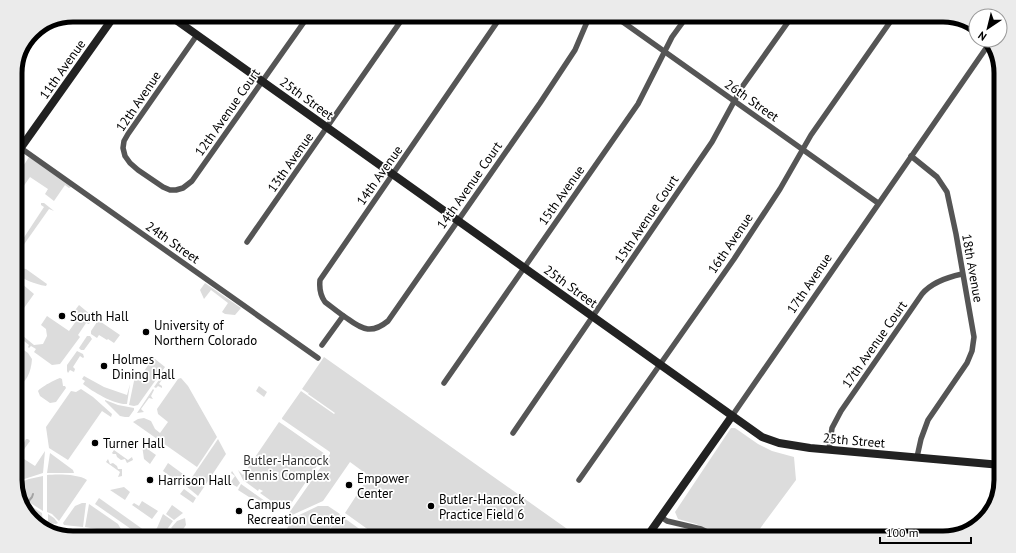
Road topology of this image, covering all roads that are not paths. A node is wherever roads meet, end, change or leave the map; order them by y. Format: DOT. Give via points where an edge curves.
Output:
graph roads {
  1 [pos="110,22"];
  2 [pos="179,22"];
  3 [pos="304,22"];
  4 [pos="400,22"];
  5 [pos="497,22"];
  6 [pos="587,22"];
  7 [pos="623,22"];
  8 [pos="683,22"];
  9 [pos="788,22"];
  10 [pos="890,22"];
  11 [pos="197,35"];
  12 [pos="986,48"];
  13 [pos="664,52"];
  14 [pos="262,82"];
  15 [pos="733,101"];
  16 [pos="327,128"];
  17 [pos="22,141"];
  18 [pos="22,149"];
  19 [pos="802,150"];
  20 [pos="911,156"];
  21 [pos="392,174"];
  22 [pos="148,178"];
  23 [pos="878,203"];
  24 [pos="458,220"];
  25 [pos="247,242"];
  26 [pos="525,268"];
  27 [pos="962,274"];
  28 [pos="343,316"];
  29 [pos="592,317"];
  30 [pos="322,345"];
  31 [pos="318,358"];
  32 [pos="660,364"];
  33 [pos="444,383"];
  34 [pos="732,416"];
  35 [pos="513,432"];
  36 [pos="829,450"];
  37 [pos="917,457"];
  38 [pos="994,464"];
  39 [pos="579,480"];
  40 [pos="661,517"];
  41 [pos="651,531"];
  42 [pos="705,531"];
  1 -- 17 [label="street, 11th Avenue"];
  2 -- 11 [label="street, 25th Street"];
  3 -- 14 [label="street, 12th Avenue Court"];
  4 -- 16 [label="street, 13th Avenue"];
  5 -- 21 [label="street, 14th Avenue"];
  6 -- 24 [label="street, 14th Avenue Court" via="575,50"];
  7 -- 13 [label="street, 26th Street"];
  8 -- 13 [label="street, 15th Avenue"];
  9 -- 15 [label="street, 15th Avenue Court"];
  10 -- 19 [label="street, 16th Avenue"];
  11 -- 14 [label="street, 25th Street"];
  11 -- 22 [label="street, 12th Avenue" via="124,141 123,148 127,161"];
  12 -- 20 [label="street, 17th Avenue"];
  13 -- 15 [label="street, 26th Street"];
  13 -- 26 [label="street, 15th Avenue" via="638,104"];
  14 -- 16 [label="street, 25th Street"];
  14 -- 22 [label="street, 12th Avenue Court" via="187,186 180,190 170,190"];
  15 -- 19 [label="street, 26th Street"];
  15 -- 29 [label="street, 15th Avenue Court" via="712,142"];
  16 -- 21 [label="street, 25th Street"];
  16 -- 25 [label="street, 13th Avenue"];
  18 -- 31 [label="street, 24th Street"];
  19 -- 23 [label="street, 26th Street"];
  19 -- 32 [label="street, 16th Avenue" via="780,189"];
  20 -- 23 [label="street, 17th Avenue"];
  20 -- 27 [label="street, 18th Avenue" via="937,177 947,192"];
  21 -- 24 [label="street, 25th Street"];
  21 -- 28 [label="street, 14th Avenue" via="320,280 322,298"];
  23 -- 34 [label="street, 17th Avenue"];
  24 -- 26 [label="street, 25th Street"];
  24 -- 28 [label="street, 14th Avenue Court" via="388,321 372,330 361,328"];
  26 -- 29 [label="street, 25th Street"];
  26 -- 33 [label="street, 15th Avenue"];
  27 -- 36 [label="street, 17th Avenue Court" via="942,280 922,294 841,411 832,428"];
  27 -- 37 [label="street, 18th Avenue" via="973,330 972,351 966,366 928,420"];
  28 -- 30 [label="street"];
  29 -- 32 [label="street, 25th Street"];
  29 -- 35 [label="street, 15th Avenue Court"];
  32 -- 34 [label="street, 25th Street"];
  32 -- 39 [label="street, 16th Avenue"];
  34 -- 36 [label="street, 25th Street" via="769,440"];
  34 -- 40 [label="street, 17th Avenue"];
  36 -- 37 [label="street, 25th Street"];
  37 -- 38 [label="street, 25th Street"];
  40 -- 41 [label="street, 17th Avenue"];
  40 -- 42 [label="street" via="667,521"];
}
